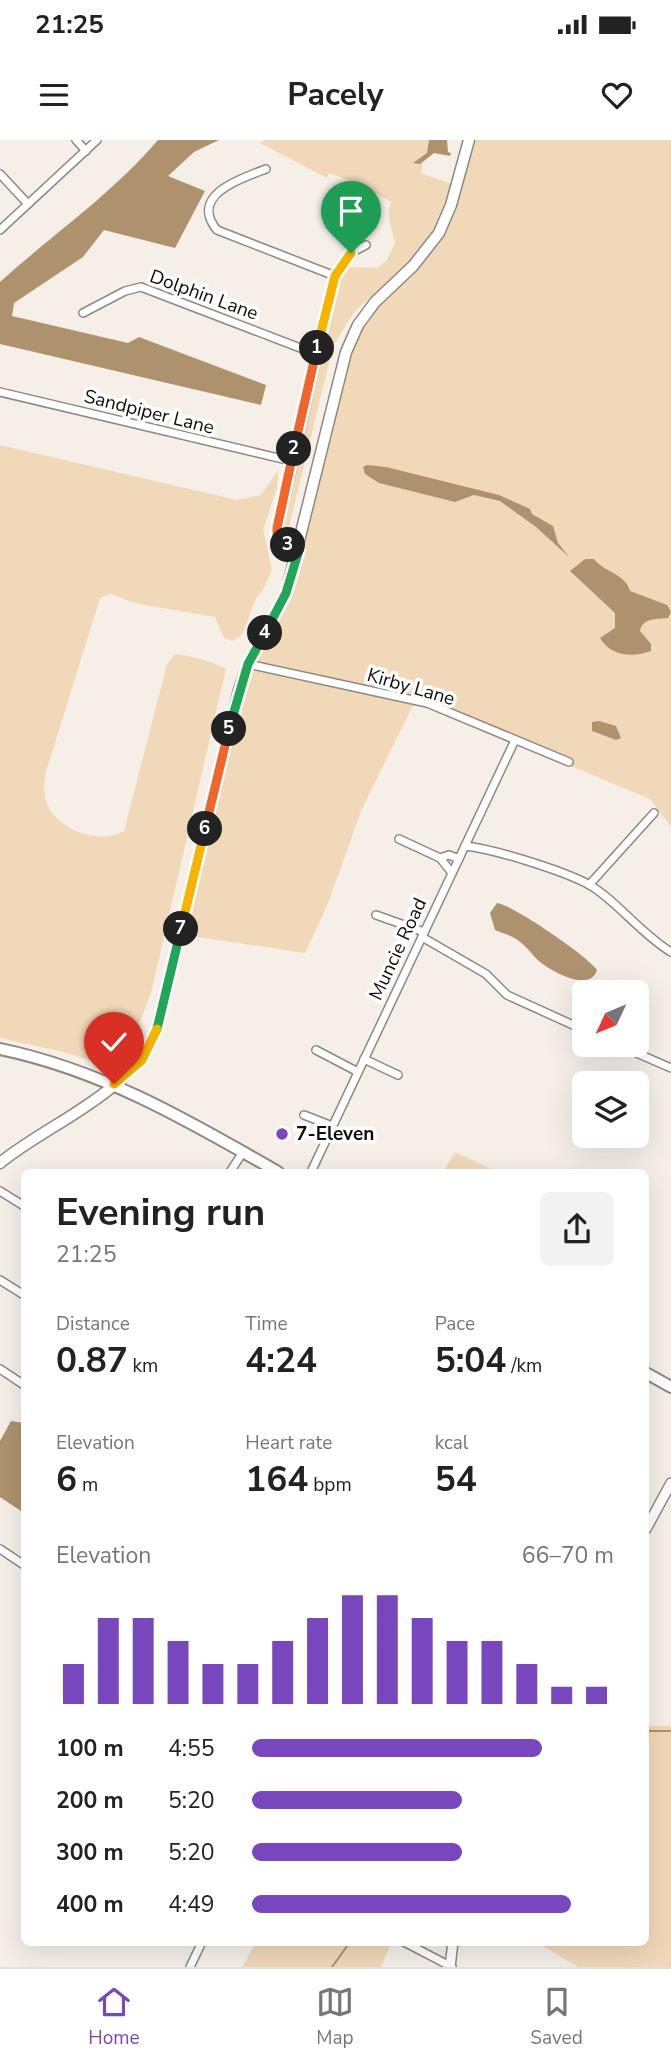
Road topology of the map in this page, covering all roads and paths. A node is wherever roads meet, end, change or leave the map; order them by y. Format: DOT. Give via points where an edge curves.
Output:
graph roads {
  1 [pos="76,140"];
  2 [pos="97,140"];
  3 [pos="469,140"];
  4 [pos="86,151"];
  5 [pos="266,169"];
  6 [pos="0,174"];
  7 [pos="28,204"];
  8 [pos="0,230"];
  9 [pos="366,245"];
  10 [pos="335,276"];
  11 [pos="83,313"];
  12 [pos="316,354"];
  13 [pos="0,392"];
  14 [pos="291,461"];
  15 [pos="299,550"];
  16 [pos="248,664"];
  17 [pos="514,740"];
  18 [pos="569,762"];
  19 [pos="654,813"];
  20 [pos="399,839"];
  21 [pos="464,846"];
  22 [pos="440,858"];
  23 [pos="459,859"];
  24 [pos="452,873"];
  25 [pos="589,885"];
  26 [pos="376,915"];
  27 [pos="423,935"];
  28 [pos="671,952"];
  29 [pos="572,1025"];
  30 [pos="0,1049"];
  31 [pos="316,1050"];
  32 [pos="646,1057"];
  33 [pos="364,1059"];
  34 [pos="671,1068"];
  35 [pos="358,1072"];
  36 [pos="398,1076"];
  37 [pos="114,1084"];
  38 [pos="304,1115"];
  39 [pos="332,1126"];
  40 [pos="243,1152"];
  41 [pos="0,1163"];
  42 [pos="232,1169"];
  43 [pos="273,1169"];
  44 [pos="312,1169"];
  45 [pos="0,1191"];
  46 [pos="21,1204"];
  47 [pos="0,1280"];
  48 [pos="21,1293"];
  49 [pos="0,1369"];
  50 [pos="649,1375"];
  51 [pos="21,1383"];
  52 [pos="671,1387"];
  53 [pos="671,1483"];
  54 [pos="649,1523"];
  55 [pos="0,1549"];
  56 [pos="21,1563"];
  57 [pos="200,1946"];
  58 [pos="412,1946"];
  59 [pos="453,1946"];
  60 [pos="190,1967"];
  61 [pos="451,1967"];
  1 -- 4 [label="street"];
  2 -- 4 [label="street"];
  3 -- 15 [label="main road" via="439,233 420,259 375,302 346,352"];
  4 -- 7 [label="street"];
  5 -- 10 [label="street" via="224,185 209,211 210,221 217,230"];
  6 -- 7 [label="street"];
  7 -- 8 [label="street"];
  9 -- 10 [label="street" via="351,253"];
  10 -- 12 [label="street"];
  11 -- 12 [label="street, Dolphin Lane" via="141,287"];
  12 -- 14 [label="street"];
  13 -- 14 [label="street, Sandpiper Lane"];
  14 -- 15 [label="street" via="277,536"];
  15 -- 16 [label="main road" via="281,604"];
  16 -- 17 [label="street, Kirby Lane" via="426,703"];
  16 -- 37 [label="main road" via="157,1028 142,1060"];
  17 -- 18 [label="street, Kirby Lane"];
  17 -- 21 [label="street, Muncie Road"];
  19 -- 25 [label="street"];
  20 -- 22 [label="street"];
  21 -- 23 [label="street, Muncie Road"];
  21 -- 25 [label="street" via="486,848"];
  22 -- 23 [label="street"];
  22 -- 24 [label="street"];
  23 -- 24 [label="street, Muncie Road"];
  24 -- 27 [label="street, Muncie Road"];
  25 -- 28 [label="street"];
  26 -- 27 [label="street"];
  27 -- 29 [label="street" via="486,974 507,995"];
  27 -- 33 [label="street, Muncie Road"];
  30 -- 37 [label="main road"];
  31 -- 35 [label="street"];
  32 -- 34 [label="street"];
  33 -- 35 [label="street, Muncie Road"];
  33 -- 36 [label="street"];
  35 -- 39 [label="street, Muncie Road"];
  37 -- 40 [label="main road"];
  37 -- 41 [label="main road"];
  38 -- 39 [label="street"];
  39 -- 44 [label="street, Muncie Road"];
  40 -- 42 [label="street"];
  40 -- 43 [label="main road"];
  45 -- 46 [label="street"];
  47 -- 48 [label="street"];
  49 -- 51 [label="street"];
  50 -- 52 [label="main road"];
  53 -- 54 [label="street"];
  55 -- 56 [label="street"];
  57 -- 60 [label="street"];
  58 -- 61 [label="street"];
  59 -- 61 [label="street"];
}
